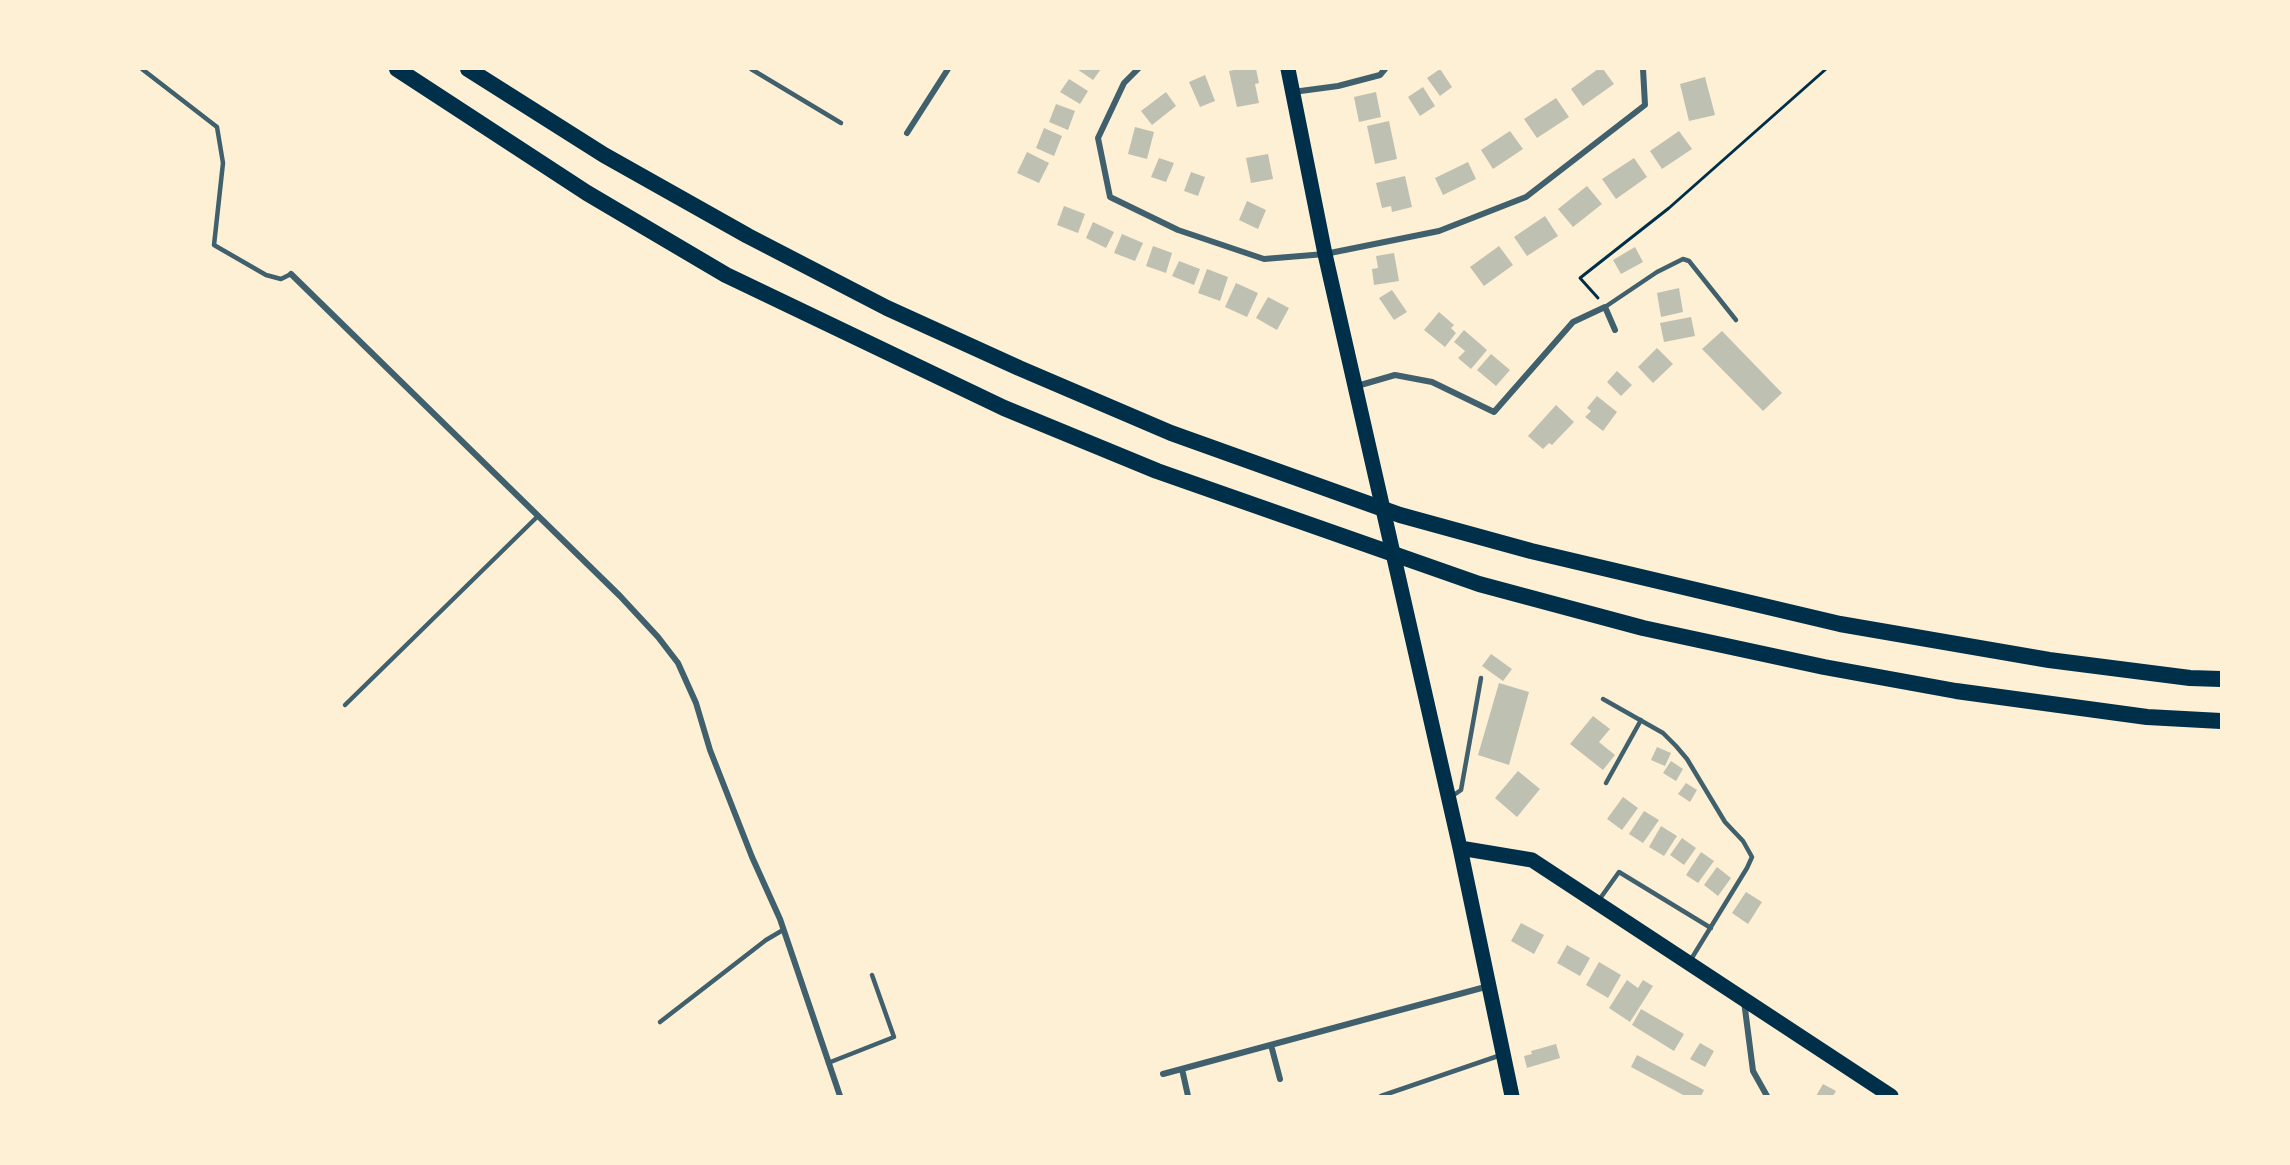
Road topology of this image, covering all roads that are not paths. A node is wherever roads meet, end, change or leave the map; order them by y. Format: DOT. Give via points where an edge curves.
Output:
graph roads {
  1 [pos="142,69"];
  2 [pos="397,69"];
  3 [pos="468,69"];
  4 [pos="751,69"];
  5 [pos="948,69"];
  6 [pos="1138,69"];
  7 [pos="1288,69"];
  8 [pos="1384,69"];
  9 [pos="1643,69"];
  10 [pos="1292,92"];
  11 [pos="841,123"];
  12 [pos="907,133"];
  13 [pos="1325,254"];
  14 [pos="291,274"];
  15 [pos="1605,307"];
  16 [pos="1736,320"];
  17 [pos="1615,330"];
  18 [pos="1356,386"];
  19 [pos="538,516"];
  20 [pos="1481,678"];
  21 [pos="2221,679"];
  22 [pos="1603,699"];
  23 [pos="345,705"];
  24 [pos="1641,720"];
  25 [pos="2221,721"];
  26 [pos="1606,783"];
  27 [pos="1449,799"];
  28 [pos="1460,848"];
  29 [pos="1597,903"];
  30 [pos="1711,928"];
  31 [pos="783,930"];
  32 [pos="1689,964"];
  33 [pos="872,975"];
  34 [pos="1489,986"];
  35 [pos="1744,1000"];
  36 [pos="660,1022"];
  37 [pos="1271,1045"];
  38 [pos="1504,1054"];
  39 [pos="828,1063"];
  40 [pos="1182,1069"];
  41 [pos="1163,1074"];
  42 [pos="1280,1078"];
  43 [pos="840,1096"];
  44 [pos="1188,1096"];
  45 [pos="1381,1096"];
  46 [pos="1512,1096"];
  47 [pos="1767,1096"];
  48 [pos="1891,1096"];
  1 -- 14 [label="lane" via="217,127 223,163 213,245 266,275 281,279"];
  2 -- 25 [label="highway" via="587,193 726,275 1004,408 1157,471 1479,584 1643,628 1956,691 2147,717"];
  3 -- 21 [label="highway" via="614,161 887,308 1171,433 1400,515 1531,551 1840,624 2049,660"];
  4 -- 11 [label="lane"];
  5 -- 12 [label="street"];
  6 -- 13 [label="street" via="1124,83 1098,138 1110,197 1178,230 1264,259"];
  7 -- 10 [label="main road"];
  8 -- 10 [label="street" via="1380,75 1338,86"];
  9 -- 13 [label="street" via="1645,105 1526,198 1439,231"];
  10 -- 13 [label="main road"];
  13 -- 18 [label="main road"];
  14 -- 19 [label="street"];
  15 -- 16 [label="lane" via="1683,259 1689,261"];
  15 -- 17 [label="street"];
  15 -- 18 [label="street" via="1573,322 1494,412 1432,382 1395,375"];
  18 -- 27 [label="main road"];
  19 -- 23 [label="lane"];
  19 -- 31 [label="street" via="636,612 678,663"];
  20 -- 27 [label="lane" via="1461,790"];
  22 -- 24 [label="lane"];
  24 -- 26 [label="lane"];
  24 -- 30 [label="lane" via="1676,746 1752,856"];
  27 -- 28 [label="main road"];
  28 -- 29 [label="main road" via="1532,860"];
  28 -- 34 [label="main road"];
  29 -- 30 [label="lane" via="1619,872"];
  29 -- 32 [label="main road"];
  30 -- 32 [label="lane"];
  31 -- 36 [label="lane"];
  31 -- 39 [label="street"];
  32 -- 35 [label="main road"];
  33 -- 39 [label="lane" via="894,1037"];
  34 -- 37 [label="street"];
  34 -- 38 [label="main road"];
  35 -- 47 [label="street" via="1753,1071"];
  35 -- 48 [label="main road"];
  37 -- 40 [label="street"];
  37 -- 42 [label="street"];
  38 -- 45 [label="lane"];
  38 -- 46 [label="main road"];
  39 -- 43 [label="street"];
  40 -- 41 [label="street"];
  40 -- 44 [label="street"];
}
